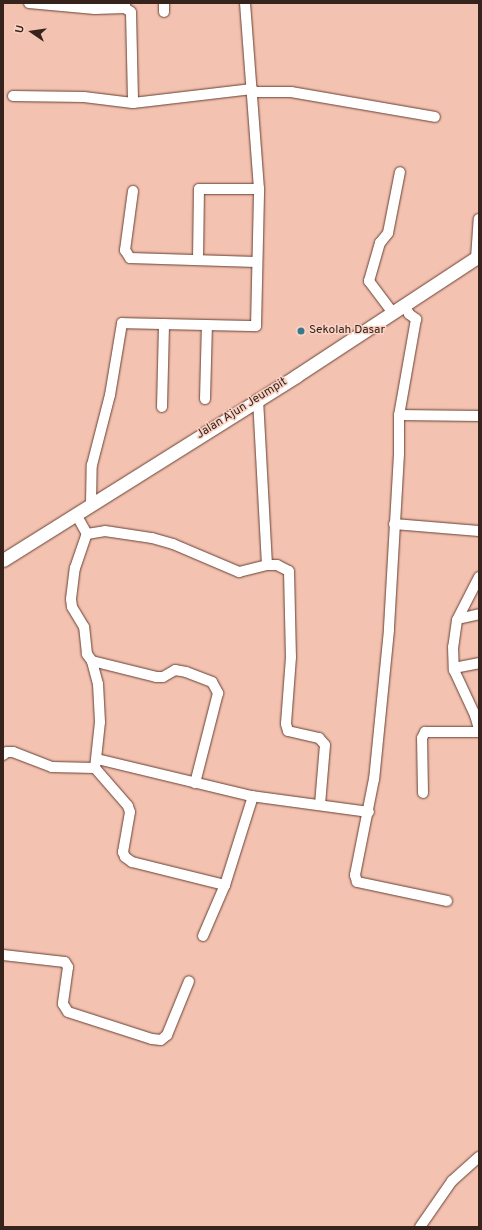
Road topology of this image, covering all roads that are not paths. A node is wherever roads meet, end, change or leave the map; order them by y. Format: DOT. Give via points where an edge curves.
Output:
graph roads {
  1 [pos="29,3"];
  2 [pos="245,3"];
  3 [pos="125,6"];
  4 [pos="252,90"];
  5 [pos="13,96"];
  6 [pos="134,103"];
  7 [pos="435,117"];
  8 [pos="400,172"];
  9 [pos="259,189"];
  10 [pos="133,191"];
  11 [pos="479,219"];
  12 [pos="477,257"];
  13 [pos="198,260"];
  14 [pos="256,262"];
  15 [pos="405,306"];
  16 [pos="393,313"];
  17 [pos="164,324"];
  18 [pos="207,325"];
  19 [pos="258,398"];
  20 [pos="205,399"];
  21 [pos="162,407"];
  22 [pos="399,415"];
  23 [pos="479,416"];
  24 [pos="91,504"];
  25 [pos="76,514"];
  26 [pos="394,524"];
  27 [pos="479,531"];
  28 [pos="87,534"];
  29 [pos="3,560"];
  30 [pos="267,565"];
  31 [pos="479,577"];
  32 [pos="479,614"];
  33 [pos="458,619"];
  34 [pos="92,661"];
  35 [pos="479,663"];
  36 [pos="454,668"];
  37 [pos="477,712"];
  38 [pos="479,729"];
  39 [pos="479,732"];
  40 [pos="3,755"];
  41 [pos="96,763"];
  42 [pos="195,782"];
  43 [pos="423,793"];
  44 [pos="253,796"];
  45 [pos="320,805"];
  46 [pos="369,812"];
  47 [pos="225,885"];
  48 [pos="447,901"];
  49 [pos="203,936"];
  50 [pos="3,955"];
  51 [pos="189,982"];
  52 [pos="479,1157"];
  53 [pos="420,1227"];
  1 -- 3 [label="street" via="95,9"];
  2 -- 4 [label="street"];
  3 -- 6 [label="street" via="131,12"];
  4 -- 6 [label="street"];
  4 -- 7 [label="street" via="291,92"];
  4 -- 9 [label="street"];
  5 -- 6 [label="street" via="84,97"];
  8 -- 16 [label="street" via="388,233 380,243 369,281"];
  9 -- 13 [label="street" via="200,189"];
  9 -- 14 [label="street"];
  10 -- 13 [label="street" via="127,255 136,260"];
  11 -- 12 [label="street"];
  12 -- 15 [label="street, Jalan Ajun Jeumpit"];
  13 -- 14 [label="street"];
  14 -- 18 [label="street" via="256,326"];
  15 -- 16 [label="street, Jalan Ajun Jeumpit"];
  15 -- 22 [label="street" via="409,314 416,319"];
  16 -- 19 [label="street, Jalan Ajun Jeumpit"];
  17 -- 18 [label="street"];
  17 -- 21 [label="street"];
  17 -- 24 [label="street" via="122,323 110,395 92,465"];
  18 -- 20 [label="street"];
  19 -- 24 [label="street, Jalan Ajun Jeumpit"];
  19 -- 30 [label="street"];
  22 -- 23 [label="street"];
  22 -- 26 [label="street" via="400,454"];
  24 -- 25 [label="street, Jalan Ajun Jeumpit"];
  25 -- 28 [label="street"];
  25 -- 29 [label="street, Jalan Ajun Jeumpit"];
  26 -- 27 [label="street"];
  26 -- 46 [label="street" via="389,630"];
  28 -- 30 [label="street" via="105,531 152,538 174,544 239,572"];
  28 -- 34 [label="street" via="75,568 71,599 72,607 84,627 87,654"];
  30 -- 45 [label="street" via="277,565 289,571 291,657 286,724 288,731 319,738 325,745"];
  31 -- 33 [label="street"];
  32 -- 33 [label="street"];
  33 -- 36 [label="street" via="453,647"];
  34 -- 41 [label="street" via="98,684 100,722"];
  34 -- 42 [label="street" via="156,677 163,677 175,670 212,682 218,693"];
  35 -- 36 [label="street"];
  36 -- 37 [label="street"];
  37 -- 38 [label="street"];
  39 -- 43 [label="street" via="425,732 422,738"];
  40 -- 41 [label="street" via="13,752 52,767"];
  41 -- 42 [label="street"];
  41 -- 47 [label="street" via="130,812 123,852 125,857 132,862"];
  42 -- 44 [label="street"];
  44 -- 45 [label="street"];
  44 -- 47 [label="street"];
  45 -- 46 [label="street"];
  46 -- 48 [label="street" via="355,875 357,882"];
  47 -- 49 [label="street"];
  50 -- 51 [label="street" via="65,962 68,967 63,1004 68,1012 157,1040 167,1035"];
  52 -- 53 [label="street" via="452,1181"];
}
